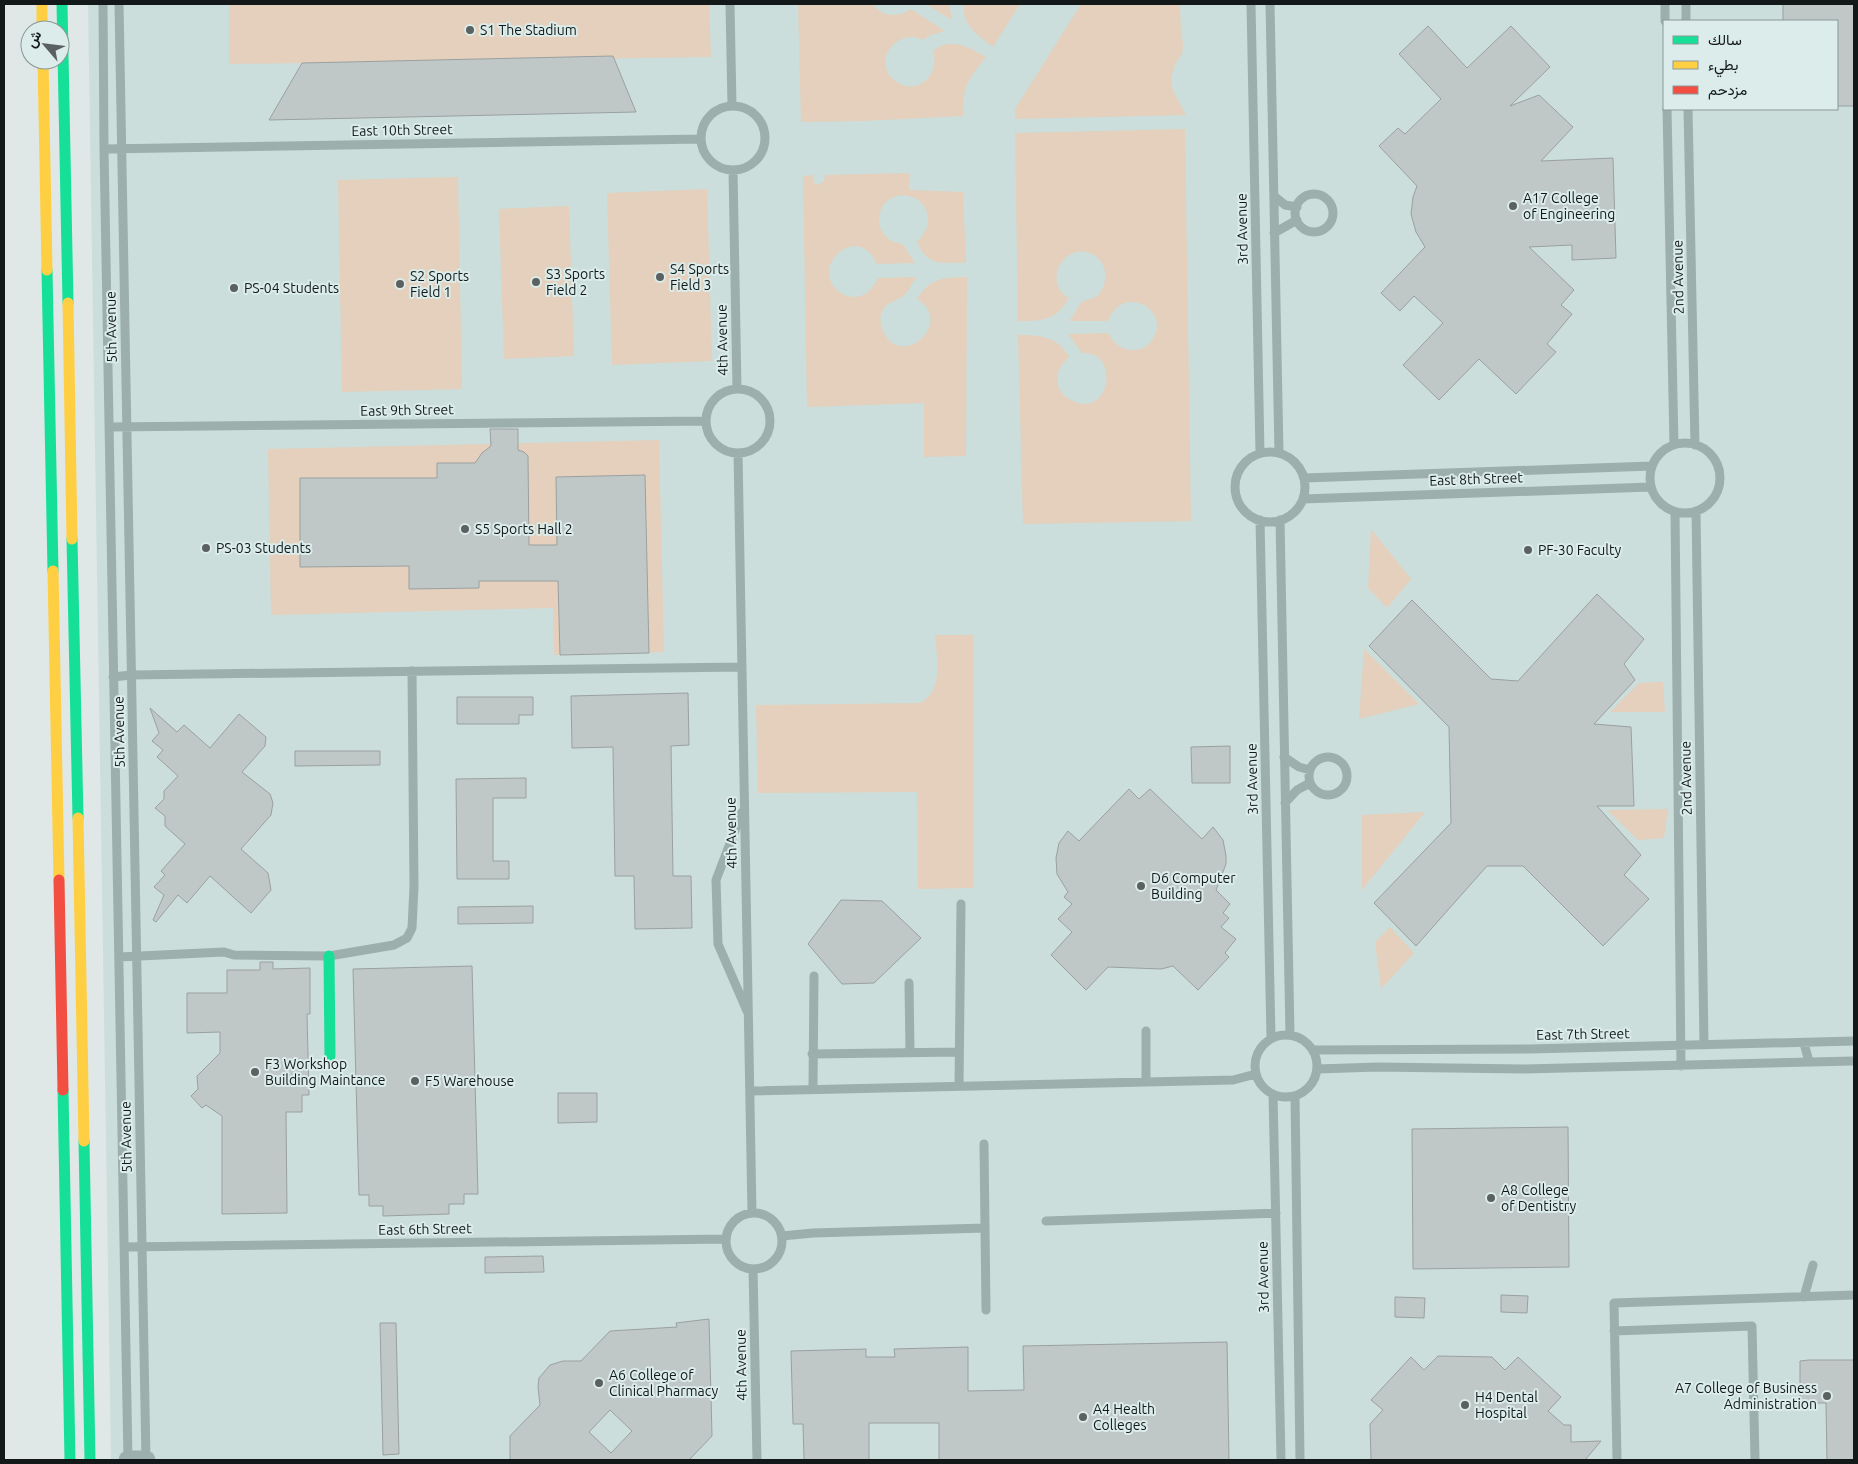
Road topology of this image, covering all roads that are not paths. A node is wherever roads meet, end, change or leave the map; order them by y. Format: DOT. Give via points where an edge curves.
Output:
graph roads {
  1 [pos="42,4"];
  2 [pos="62,4"];
  3 [pos="102,4"];
  4 [pos="119,4"];
  5 [pos="730,4"];
  6 [pos="1251,4"];
  7 [pos="1270,4"];
  8 [pos="1665,4"];
  9 [pos="1686,4"];
  10 [pos="42,20"];
  11 [pos="1665,20"];
  12 [pos="1686,20"];
  13 [pos="43,70"];
  14 [pos="732,106"];
  15 [pos="1667,110"];
  16 [pos="1688,110"];
  17 [pos="701,138"];
  18 [pos="104,149"];
  19 [pos="122,149"];
  20 [pos="733,170"];
  21 [pos="1274,196"];
  22 [pos="1296,207"];
  23 [pos="1296,220"];
  24 [pos="1274,234"];
  25 [pos="737,389"];
  26 [pos="706,421"];
  27 [pos="109,427"];
  28 [pos="127,427"];
  29 [pos="1674,445"];
  30 [pos="1695,445"];
  31 [pos="738,453"];
  32 [pos="1260,453"];
  33 [pos="1279,453"];
  34 [pos="1652,466"];
  35 [pos="1304,478"];
  36 [pos="1651,487"];
  37 [pos="1303,499"];
  38 [pos="1696,511"];
  39 [pos="1675,512"];
  40 [pos="1260,520"];
  41 [pos="1280,520"];
  42 [pos="742,667"];
  43 [pos="412,671"];
  44 [pos="131,674"];
  45 [pos="113,677"];
  46 [pos="1284,757"];
  47 [pos="1310,770"];
  48 [pos="1310,783"];
  49 [pos="1285,803"];
  50 [pos="745,807"];
  51 [pos="961,904"];
  52 [pos="137,956"];
  53 [pos="329,956"];
  54 [pos="119,957"];
  55 [pos="814,976"];
  56 [pos="909,983"];
  57 [pos="748,1016"];
  58 [pos="1146,1031"];
  59 [pos="1290,1035"];
  60 [pos="1271,1038"];
  61 [pos="1854,1041"];
  62 [pos="1804,1043"];
  63 [pos="1682,1046"];
  64 [pos="1704,1046"];
  65 [pos="1313,1050"];
  66 [pos="910,1052"];
  67 [pos="959,1052"];
  68 [pos="812,1054"];
  69 [pos="330,1056"];
  70 [pos="1854,1061"];
  71 [pos="1809,1062"];
  72 [pos="1681,1066"];
  73 [pos="1317,1069"];
  74 [pos="1256,1074"];
  75 [pos="1146,1082"];
  76 [pos="959,1086"];
  77 [pos="812,1089"];
  78 [pos="750,1091"];
  79 [pos="1273,1094"];
  80 [pos="1295,1096"];
  81 [pos="984,1144"];
  82 [pos="752,1213"];
  83 [pos="1276,1213"];
  84 [pos="1046,1221"];
  85 [pos="985,1228"];
  86 [pos="782,1236"];
  87 [pos="725,1239"];
  88 [pos="124,1247"];
  89 [pos="142,1247"];
  90 [pos="1813,1265"];
  91 [pos="753,1270"];
  92 [pos="1854,1295"];
  93 [pos="1804,1297"];
  94 [pos="986,1310"];
  95 [pos="1614,1331"];
  96 [pos="70,1460"];
  97 [pos="90,1460"];
  98 [pos="128,1460"];
  99 [pos="146,1460"];
  100 [pos="757,1460"];
  101 [pos="1280,1460"];
  102 [pos="1300,1460"];
  103 [pos="1617,1460"];
  104 [pos="1754,1460"];
  1 -- 10 [label="main road"];
  2 -- 97 [label="main road"];
  3 -- 18 [label="lane, 5th Avenue"];
  4 -- 19 [label="lane, 5th Avenue"];
  5 -- 14 [label="lane"];
  6 -- 32 [label="lane, 3rd Avenue"];
  7 -- 21 [label="lane"];
  8 -- 11 [label="lane"];
  9 -- 12 [label="lane"];
  13 -- 96 [label="main road"];
  14 -- 17 [label="lane" via="715,111 708,118"];
  14 -- 20 [label="lane" via="757,116 765,132 763,150 751,165"];
  15 -- 29 [label="lane, 2nd Avenue"];
  16 -- 30 [label="lane, 2nd Avenue"];
  17 -- 19 [label="lane, East 10th Street"];
  17 -- 20 [label="lane" via="709,160 725,170"];
  18 -- 19 [label="lane, East 10th Street"];
  18 -- 27 [label="lane, 5th Avenue"];
  19 -- 28 [label="lane, 5th Avenue"];
  20 -- 25 [label="lane, 4th Avenue"];
  21 -- 22 [label="lane" via="1285,205"];
  21 -- 24 [label="lane"];
  22 -- 23 [label="lane"];
  22 -- 23 [label="lane" via="1305,197 1318,195 1329,201 1334,213 1324,230 1305,230"];
  23 -- 24 [label="lane"];
  24 -- 33 [label="lane"];
  25 -- 26 [label="lane" via="728,390 713,401"];
  25 -- 31 [label="lane" via="762,399 770,420 762,441 748,452"];
  26 -- 28 [label="lane, East 9th Street"];
  26 -- 31 [label="lane" via="714,443"];
  27 -- 28 [label="lane, East 9th Street"];
  27 -- 45 [label="lane, 5th Avenue"];
  28 -- 44 [label="lane, 5th Avenue"];
  29 -- 30 [label="lane"];
  29 -- 34 [label="lane" via="1660,454"];
  30 -- 38 [label="lane" via="1715,461 1719,478 1714,496"];
  31 -- 42 [label="lane, 4th Avenue"];
  32 -- 33 [label="lane"];
  32 -- 40 [label="lane" via="1240,469 1236,486 1240,504"];
  33 -- 35 [label="lane" via="1295,462"];
  34 -- 35 [label="lane, East 8th Street"];
  34 -- 36 [label="lane"];
  35 -- 37 [label="lane"];
  36 -- 37 [label="lane, East 8th Street"];
  36 -- 39 [label="lane" via="1660,503"];
  37 -- 41 [label="lane" via="1295,511"];
  38 -- 39 [label="lane"];
  38 -- 64 [label="lane, 2nd Avenue"];
  39 -- 63 [label="lane, 2nd Avenue"];
  40 -- 41 [label="lane"];
  40 -- 60 [label="lane, 3rd Avenue"];
  41 -- 46 [label="lane"];
  42 -- 43 [label="lane"];
  42 -- 50 [label="lane, 4th Avenue"];
  43 -- 44 [label="lane"];
  43 -- 53 [label="lane" via="412,928 408,938 394,945"];
  44 -- 45 [label="lane"];
  44 -- 52 [label="lane, 5th Avenue"];
  45 -- 54 [label="lane, 5th Avenue"];
  46 -- 47 [label="lane" via="1299,768"];
  46 -- 49 [label="lane"];
  47 -- 48 [label="lane"];
  47 -- 48 [label="lane" via="1319,760 1332,757 1343,764 1347,776 1343,788 1332,795 1319,793"];
  48 -- 49 [label="lane" via="1297,790"];
  49 -- 59 [label="lane"];
  50 -- 57 [label="lane, 4th Avenue"];
  50 -- 57 [label="lane" via="716,880 718,944"];
  51 -- 67 [label="lane"];
  52 -- 53 [label="lane" via="224,952 234,955"];
  52 -- 54 [label="lane"];
  52 -- 89 [label="lane, 5th Avenue"];
  53 -- 69 [label="main road"];
  54 -- 88 [label="lane, 5th Avenue"];
  55 -- 68 [label="lane"];
  56 -- 66 [label="lane"];
  57 -- 78 [label="lane, 4th Avenue"];
  58 -- 75 [label="lane"];
  59 -- 60 [label="lane"];
  59 -- 65 [label="lane" via="1302,1038"];
  60 -- 74 [label="lane" via="1256,1057"];
  61 -- 62 [label="lane, East 7th Street"];
  62 -- 64 [label="lane, East 7th Street"];
  62 -- 71 [label="lane"];
  63 -- 64 [label="lane, East 7th Street"];
  63 -- 65 [label="lane, East 7th Street"];
  63 -- 72 [label="lane, 2nd Avenue"];
  65 -- 73 [label="lane"];
  66 -- 67 [label="lane"];
  66 -- 68 [label="lane"];
  67 -- 76 [label="lane"];
  68 -- 77 [label="lane"];
  70 -- 71 [label="lane"];
  71 -- 72 [label="lane"];
  72 -- 73 [label="lane"];
  73 -- 80 [label="lane" via="1308,1088"];
  74 -- 75 [label="lane" via="1233,1080"];
  74 -- 79 [label="lane" via="1264,1088"];
  75 -- 76 [label="lane"];
  76 -- 77 [label="lane"];
  77 -- 78 [label="lane"];
  78 -- 82 [label="lane, 4th Avenue"];
  79 -- 80 [label="lane"];
  79 -- 83 [label="lane, 3rd Avenue"];
  80 -- 102 [label="lane"];
  81 -- 85 [label="lane"];
  82 -- 86 [label="lane" via="768,1216"];
  82 -- 87 [label="lane" via="732,1223"];
  83 -- 84 [label="lane"];
  83 -- 101 [label="lane, 3rd Avenue"];
  85 -- 86 [label="lane"];
  85 -- 94 [label="lane"];
  86 -- 91 [label="lane" via="776,1259"];
  87 -- 89 [label="lane, East 6th Street"];
  87 -- 91 [label="lane" via="732,1260"];
  88 -- 89 [label="lane, East 6th Street"];
  88 -- 98 [label="lane, 5th Avenue"];
  89 -- 99 [label="lane, 5th Avenue"];
  90 -- 93 [label="lane"];
  91 -- 100 [label="lane, 4th Avenue"];
  92 -- 93 [label="lane"];
  93 -- 95 [label="lane" via="1614,1303"];
  95 -- 103 [label="lane"];
  95 -- 104 [label="lane" via="1752,1326"];
  98 -- 99 [label="street"];
}
